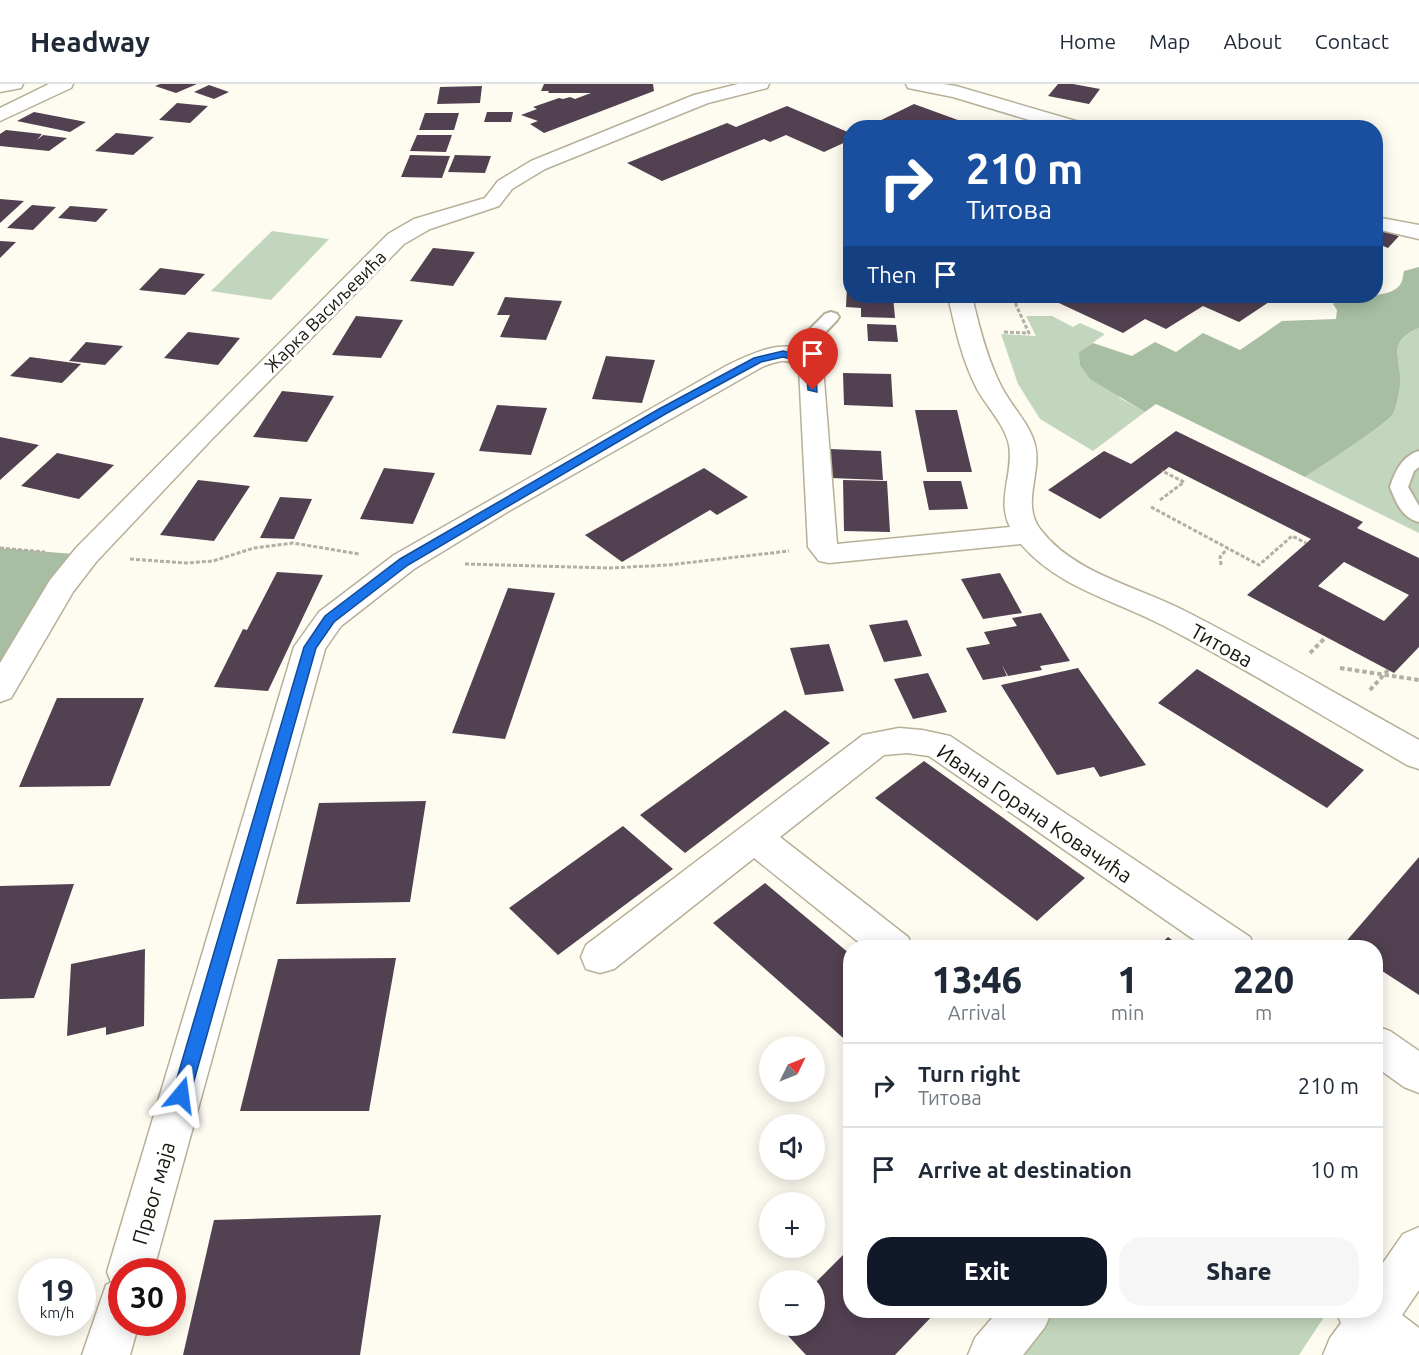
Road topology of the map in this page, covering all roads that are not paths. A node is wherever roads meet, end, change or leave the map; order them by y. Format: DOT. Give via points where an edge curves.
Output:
graph roads {
  1 [pos="14,84"];
  2 [pos="64,84"];
  3 [pos="760,84"];
  4 [pos="915,84"];
  5 [pos="0,86"];
  6 [pos="0,115"];
  7 [pos="1052,120"];
  8 [pos="1383,224"];
  9 [pos="1419,232"];
  10 [pos="962,303"];
  11 [pos="831,316"];
  12 [pos="802,361"];
  13 [pos="1419,457"];
  14 [pos="1419,516"];
  15 [pos="1028,534"];
  16 [pos="0,690"];
  17 [pos="1419,756"];
  18 [pos="755,838"];
  19 [pos="884,940"];
  20 [pos="1224,940"];
  21 [pos="600,957"];
  22 [pos="1383,1049"];
  23 [pos="1419,1074"];
  24 [pos="1419,1250"];
  25 [pos="134,1258"];
  26 [pos="1383,1297"];
  27 [pos="1023,1318"];
  28 [pos="1359,1329"];
  29 [pos="112,1336"];
  30 [pos="106,1355"];
  31 [pos="992,1355"];
  32 [pos="1415,1355"];
  1 -- 5 [label="street"];
  2 -- 6 [label="street"];
  3 -- 16 [label="street, Жарка Васиљевића" via="701,99 538,165 505,185 492,202 402,234 86,555 61,587"];
  4 -- 7 [label="street"];
  8 -- 9 [label="street"];
  10 -- 15 [label="street, Титова" via="983,373 995,400 1020,437 1024,461 1016,499"];
  11 -- 12 [label="lane"];
  12 -- 15 [label="street" via="823,547 829,554"];
  12 -- 25 [label="street, Првог маја" via="771,355 735,371 404,562 330,619 310,647"];
  13 -- 14 [label="lane" via="1406,469 1399,487 1408,507"];
  15 -- 17 [label="street, Титова" via="1067,568 1171,616"];
  18 -- 19 [label="street"];
  18 -- 20 [label="street, Ивана Горана Ковачића" via="875,744 913,740 938,745"];
  18 -- 21 [label="street, Ивана Горана Ковачића"];
  22 -- 23 [label="street"];
  24 -- 26 [label="street"];
  27 -- 31 [label="street"];
  28 -- 32 [label="street"];
  29 -- 30 [label="street"];
}
